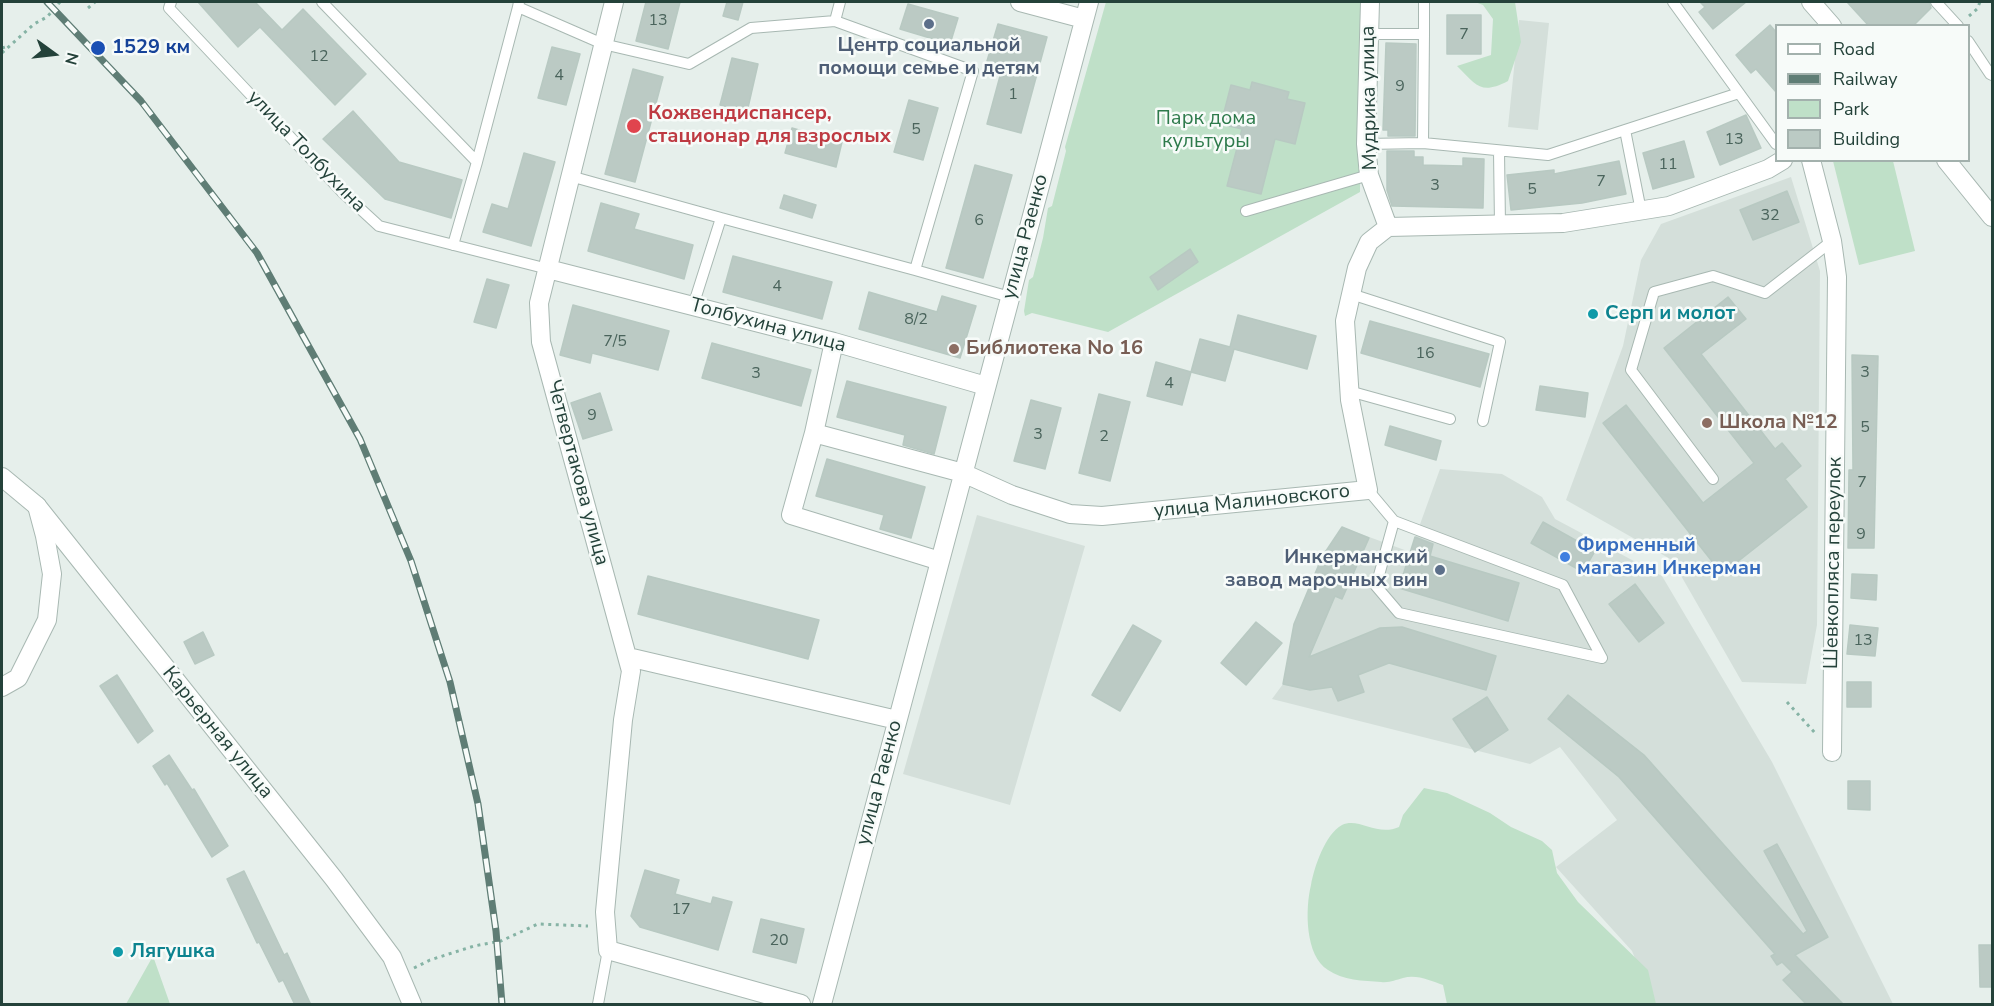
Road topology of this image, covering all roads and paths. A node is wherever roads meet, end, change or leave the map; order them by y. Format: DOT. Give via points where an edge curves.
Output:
graph roads {
  1 [pos="60,2"];
  2 [pos="95,2"];
  3 [pos="171,2"];
  4 [pos="322,2"];
  5 [pos="614,2"];
  6 [pos="840,2"];
  7 [pos="1020,2"];
  8 [pos="1370,2"];
  9 [pos="1424,2"];
  10 [pos="1673,2"];
  11 [pos="1811,2"];
  12 [pos="1936,2"];
  13 [pos="1980,2"];
  14 [pos="518,4"];
  15 [pos="88,8"];
  16 [pos="1086,10"];
  17 [pos="835,21"];
  18 [pos="1961,23"];
  19 [pos="1830,24"];
  20 [pos="1369,34"];
  21 [pos="1424,34"];
  22 [pos="603,44"];
  23 [pos="1970,44"];
  24 [pos="11,45"];
  25 [pos="2,48"];
  26 [pos="2,53"];
  27 [pos="1992,75"];
  28 [pos="1739,93"];
  29 [pos="1625,130"];
  30 [pos="1423,143"];
  31 [pos="1775,143"];
  32 [pos="1366,144"];
  33 [pos="1499,151"];
  34 [pos="477,162"];
  35 [pos="1780,162"];
  36 [pos="1812,162"];
  37 [pos="1948,162"];
  38 [pos="1369,175"];
  39 [pos="570,176"];
  40 [pos="1246,211"];
  41 [pos="1641,211"];
  42 [pos="1992,217"];
  43 [pos="721,218"];
  44 [pos="1500,225"];
  45 [pos="1388,227"];
  46 [pos="1832,241"];
  47 [pos="453,245"];
  48 [pos="548,269"];
  49 [pos="915,270"];
  50 [pos="1351,294"];
  51 [pos="1010,297"];
  52 [pos="693,306"];
  53 [pos="834,342"];
  54 [pos="986,386"];
  55 [pos="1349,391"];
  56 [pos="1449,419"];
  57 [pos="1483,421"];
  58 [pos="814,433"];
  59 [pos="963,473"];
  60 [pos="2,477"];
  61 [pos="1713,479"];
  62 [pos="1368,490"];
  63 [pos="37,506"];
  64 [pos="1394,521"];
  65 [pos="940,561"];
  66 [pos="628,657"];
  67 [pos="2,687"];
  68 [pos="1787,702"];
  69 [pos="897,720"];
  70 [pos="1832,752"];
  71 [pos="606,926"];
  72 [pos="608,950"];
  73 [pos="400,976"];
  74 [pos="412,1005"];
  75 [pos="598,1005"];
  76 [pos="801,1005"];
  77 [pos="822,1005"];
  1 -- 24 [label="path"];
  2 -- 15 [label="path"];
  3 -- 47 [label="lane, улица Толбухина" via="169,8 342,192 379,226"];
  4 -- 34 [label="lane"];
  5 -- 22 [label="street, Четвертакова улица"];
  6 -- 17 [label="lane"];
  7 -- 16 [label="street"];
  8 -- 20 [label="street, Мудрика улица"];
  9 -- 21 [label="lane"];
  10 -- 28 [label="lane"];
  11 -- 19 [label="street"];
  12 -- 18 [label="lane"];
  13 -- 18 [label="path"];
  14 -- 22 [label="lane"];
  14 -- 34 [label="lane"];
  16 -- 51 [label="street, улица Раенко"];
  17 -- 22 [label="lane" via="751,28 689,64"];
  17 -- 49 [label="lane" via="973,71"];
  20 -- 21 [label="lane"];
  20 -- 32 [label="street, Мудрика улица"];
  21 -- 30 [label="lane"];
  22 -- 39 [label="street, Четвертакова улица"];
  23 -- 27 [label="lane"];
  24 -- 25 [label="path"];
  24 -- 26 [label="path"];
  28 -- 29 [label="lane"];
  28 -- 31 [label="lane"];
  29 -- 33 [label="lane" via="1548,155"];
  29 -- 41 [label="lane"];
  30 -- 32 [label="lane"];
  30 -- 33 [label="lane"];
  32 -- 38 [label="street, Мудрика улица"];
  33 -- 44 [label="lane"];
  34 -- 47 [label="lane"];
  35 -- 41 [label="street" via="1669,206"];
  36 -- 46 [label="street, Шевкопляса переулок"];
  37 -- 42 [label="street"];
  38 -- 40 [label="lane"];
  38 -- 45 [label="street, Мудрика улица"];
  39 -- 43 [label="lane"];
  39 -- 48 [label="street, Четвертакова улица"];
  41 -- 44 [label="street" via="1563,223"];
  43 -- 49 [label="lane"];
  43 -- 52 [label="lane"];
  44 -- 45 [label="street"];
  45 -- 50 [label="street, улица Малиновского" via="1369,242 1356,268"];
  46 -- 61 [label="lane" via="1765,293 1713,276 1654,292 1631,370"];
  46 -- 70 [label="street, Шевкопляса переулок" via="1837,277"];
  47 -- 48 [label="lane, улица Толбухина"];
  48 -- 52 [label="street, Толбухина улица"];
  48 -- 66 [label="street, Четвертакова улица" via="539,303 541,342"];
  49 -- 51 [label="lane"];
  50 -- 55 [label="street, улица Малиновского" via="1346,321"];
  50 -- 57 [label="lane" via="1500,342"];
  51 -- 54 [label="street, улица Раенко"];
  52 -- 53 [label="street, Толбухина улица"];
  53 -- 54 [label="street, Толбухина улица"];
  53 -- 58 [label="street"];
  54 -- 59 [label="street, улица Раенко"];
  55 -- 56 [label="lane"];
  55 -- 62 [label="street, улица Малиновского"];
  58 -- 59 [label="street"];
  58 -- 65 [label="street" via="791,514"];
  59 -- 62 [label="street, улица Малиновского" via="1012,495 1070,513 1102,516"];
  59 -- 65 [label="street, улица Раенко"];
  60 -- 63 [label="street, Карьерная улица"];
  62 -- 64 [label="lane"];
  63 -- 67 [label="street" via="52,574 47,620 18,678"];
  63 -- 73 [label="street, Карьерная улица" via="334,879 392,957"];
  64 -- 64 [label="lane" via="1376,586 1399,613 1602,658 1563,585"];
  65 -- 69 [label="street, улица Раенко"];
  66 -- 69 [label="street"];
  66 -- 71 [label="street, Четвертакова улица" via="631,671 622,731"];
  68 -- 70 [label="path"];
  69 -- 77 [label="street, улица Раенко"];
  71 -- 72 [label="street, Четвертакова улица"];
  71 -- 73 [label="path" via="538,924 501,941 430,960"];
  72 -- 75 [label="lane"];
  72 -- 76 [label="street"];
  73 -- 74 [label="street, Карьерная улица"];
}
